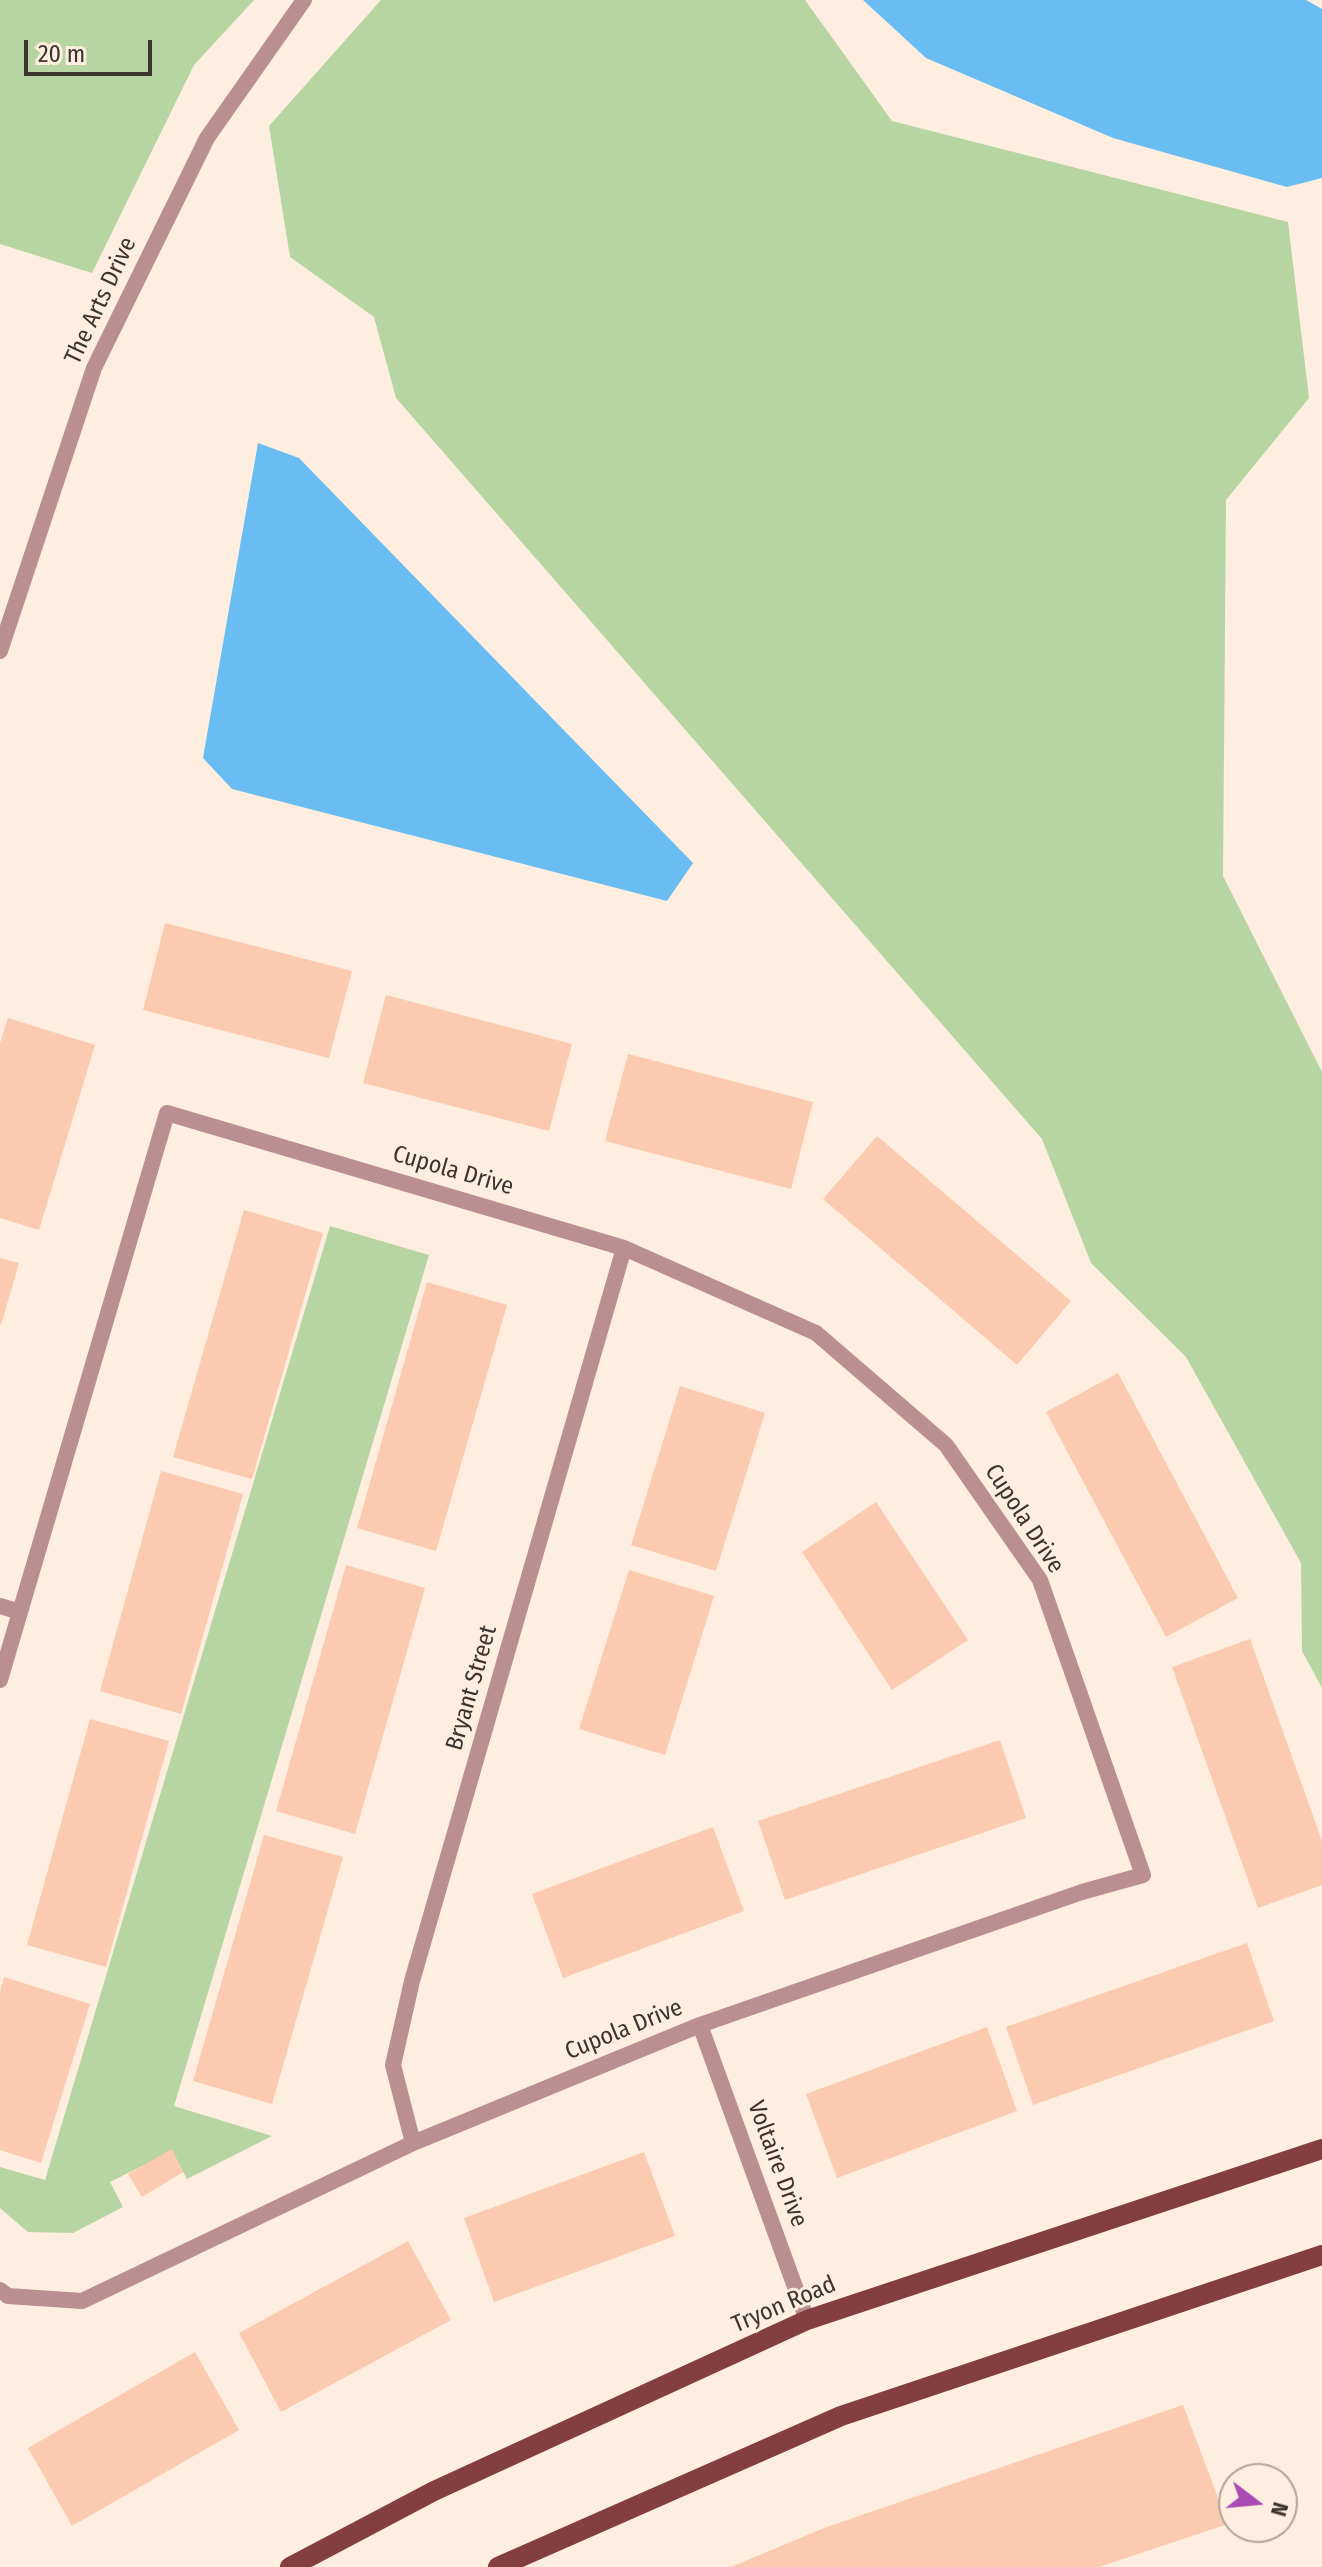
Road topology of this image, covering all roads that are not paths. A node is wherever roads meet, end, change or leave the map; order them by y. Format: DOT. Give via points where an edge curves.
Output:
graph roads {
  1 [pos="304,0"];
  2 [pos="0,651"];
  3 [pos="624,1248"];
  4 [pos="0,1606"];
  5 [pos="20,1612"];
  6 [pos="0,1680"];
  7 [pos="700,2025"];
  8 [pos="413,2143"];
  9 [pos="1322,2149"];
  10 [pos="1322,2255"];
  11 [pos="0,2290"];
  12 [pos="807,2320"];
  13 [pos="290,2567"];
  14 [pos="498,2567"];
  1 -- 2 [label="street, The Arts Drive" via="207,138 94,368"];
  3 -- 5 [label="street, Cupola Drive" via="167,1113"];
  3 -- 7 [label="street, Cupola Drive" via="816,1333 946,1445 1040,1580 1143,1875"];
  3 -- 8 [label="street, Bryant Street" via="412,1981 393,2065"];
  4 -- 5 [label="street"];
  5 -- 6 [label="street, Cupola Drive"];
  7 -- 8 [label="street, Cupola Drive"];
  7 -- 12 [label="street, Voltaire Drive"];
  8 -- 11 [label="street, Cupola Drive" via="82,2301 8,2296"];
  9 -- 12 [label="main road, Tryon Road"];
  10 -- 14 [label="main road" via="841,2416"];
  12 -- 13 [label="main road, Tryon Road" via="434,2491"];
}
